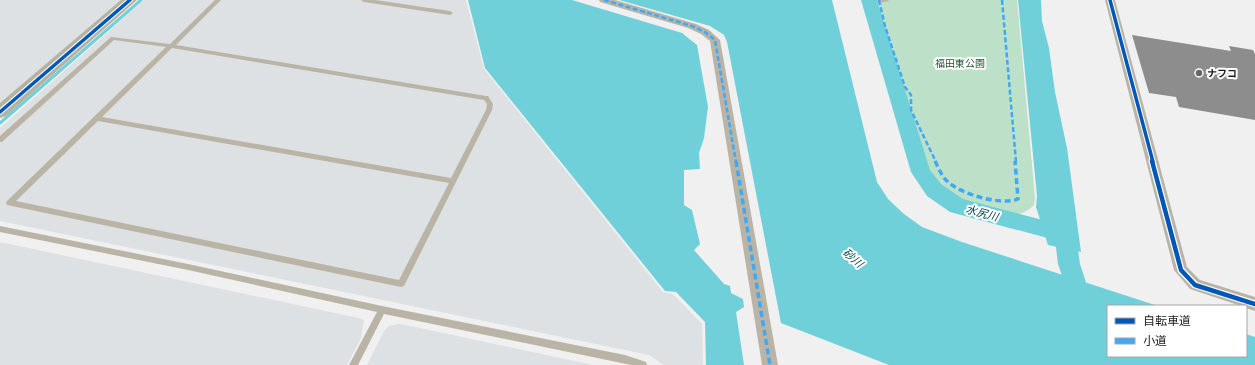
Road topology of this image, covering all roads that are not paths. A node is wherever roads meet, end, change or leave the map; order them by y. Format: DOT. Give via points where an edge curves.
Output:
graph roads {
  1 [pos="130,0"];
  2 [pos="218,0"];
  3 [pos="364,0"];
  4 [pos="604,0"];
  5 [pos="880,0"];
  6 [pos="886,0"];
  7 [pos="1110,0"];
  8 [pos="450,13"];
  9 [pos="170,46"];
  10 [pos="0,112"];
  11 [pos="97,118"];
  12 [pos="0,140"];
  13 [pos="453,180"];
  14 [pos="0,229"];
  15 [pos="1255,304"];
  16 [pos="382,310"];
  17 [pos="353,365"];
  18 [pos="642,365"];
  19 [pos="770,365"];
  1 -- 10 [label="street"];
  2 -- 9 [label="lane"];
  3 -- 8 [label="lane"];
  4 -- 19 [label="street" via="692,26 715,40"];
  5 -- 6 [label="lane"];
  7 -- 15 [label="street" via="1180,270 1195,285"];
  9 -- 11 [label="lane"];
  9 -- 12 [label="lane" via="113,38"];
  9 -- 13 [label="lane" via="486,98 490,104 489,110"];
  11 -- 13 [label="lane"];
  11 -- 13 [label="lane" via="10,203 402,284"];
  14 -- 16 [label="lane"];
  16 -- 17 [label="lane"];
  16 -- 18 [label="lane" via="625,359"];
}
